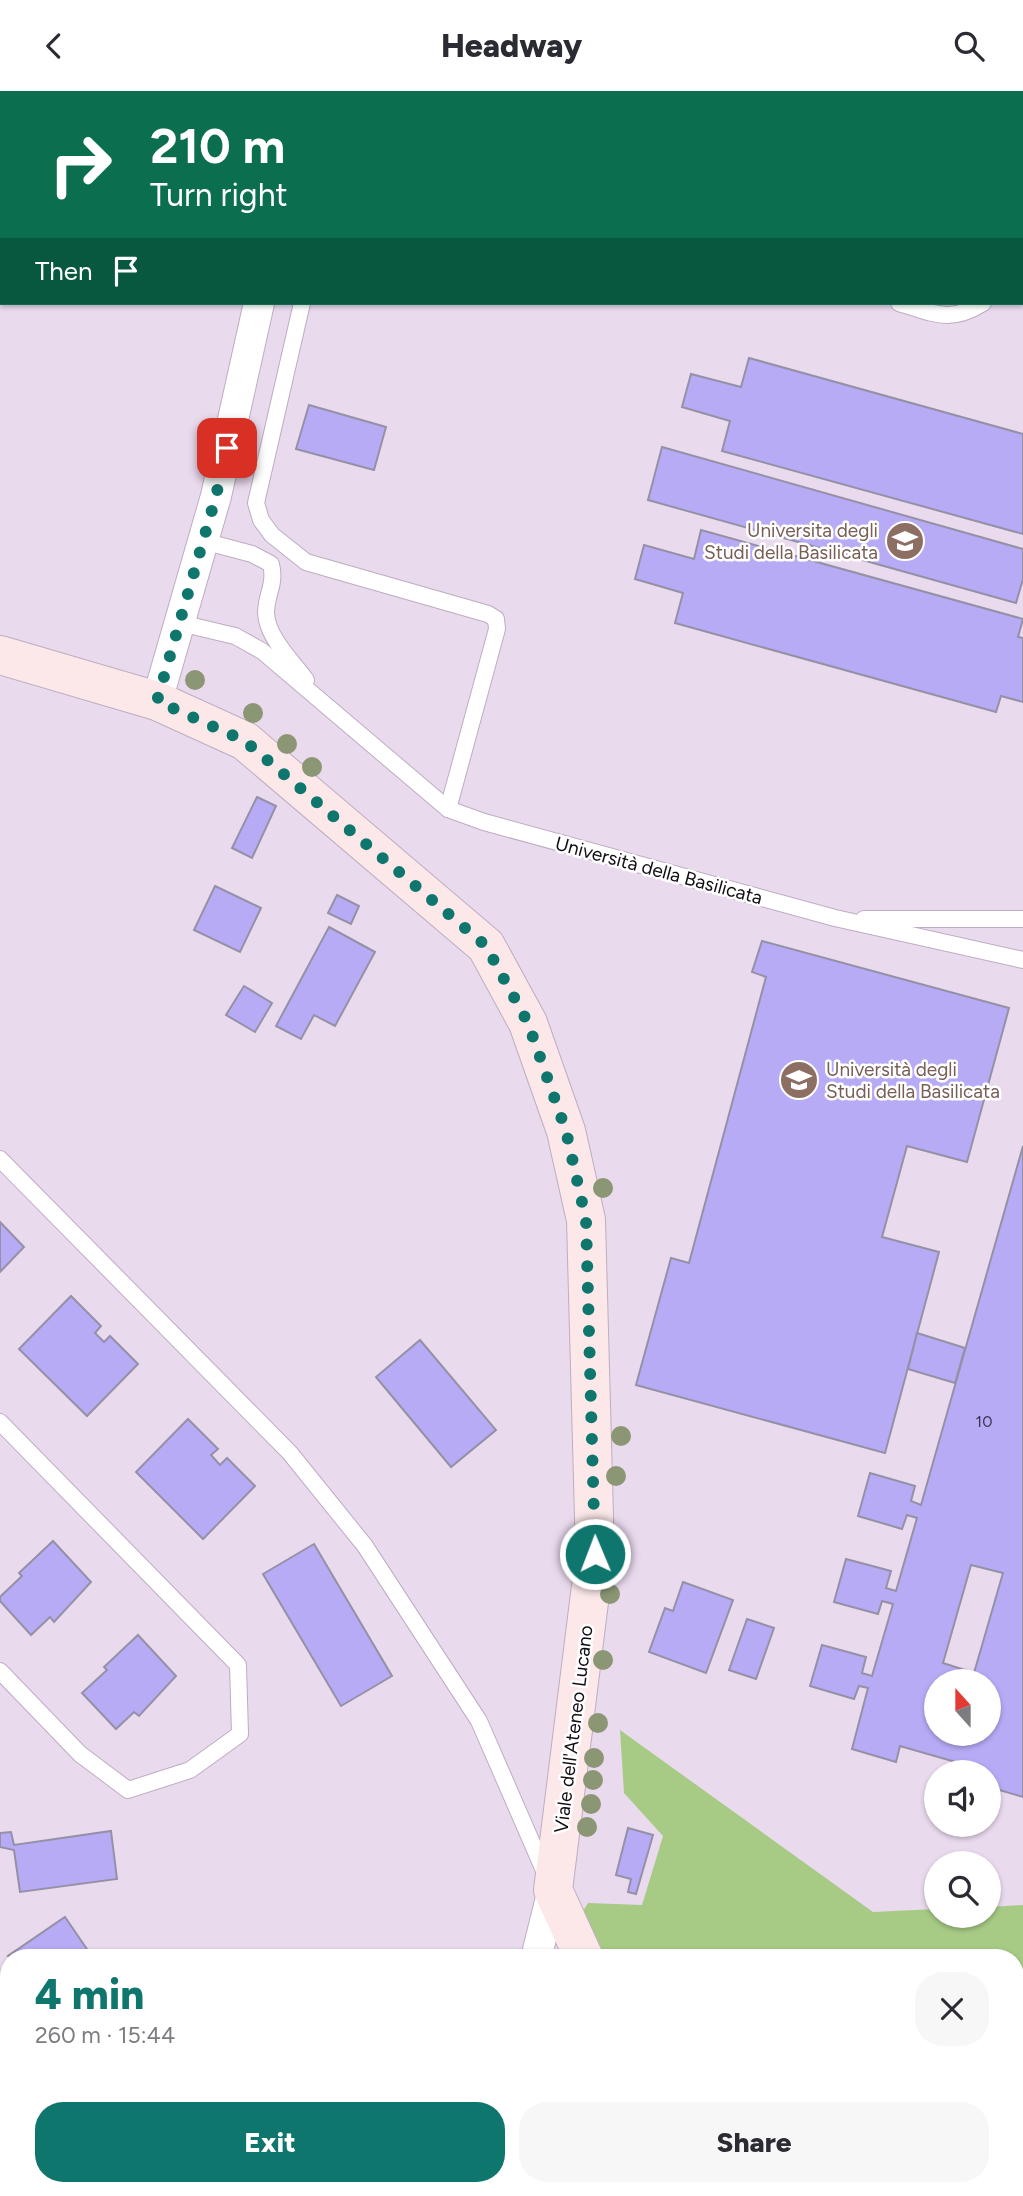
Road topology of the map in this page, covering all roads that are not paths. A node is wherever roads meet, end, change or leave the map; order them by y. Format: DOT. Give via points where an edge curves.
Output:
graph roads {
  1 [pos="259,305"];
  2 [pos="302,305"];
  3 [pos="906,305"];
  4 [pos="980,305"];
  5 [pos="203,541"];
  6 [pos="180,623"];
  7 [pos="0,655"];
  8 [pos="317,696"];
  9 [pos="157,701"];
  10 [pos="447,809"];
  11 [pos="835,919"];
  12 [pos="1023,919"];
  13 [pos="1023,960"];
  14 [pos="0,1159"];
  15 [pos="0,1422"];
  16 [pos="0,1671"];
  17 [pos="553,1890"];
  18 [pos="538,1949"];
  19 [pos="580,1949"];
  1 -- 5 [label="street"];
  2 -- 10 [label="lane" via="256,503 261,520 306,562 496,619"];
  3 -- 4 [label="lane" via="941,315 964,314"];
  5 -- 6 [label="street"];
  5 -- 8 [label="lane" via="271,564 275,580 266,611 268,627"];
  6 -- 8 [label="lane" via="235,636 262,651"];
  6 -- 9 [label="street"];
  7 -- 9 [label="street, Viale dell'Ateneo Lucano"];
  8 -- 10 [label="lane"];
  9 -- 17 [label="street, Viale dell'Ateneo Lucano" via="245,741 486,946 528,1023 566,1131 586,1220 595,1554"];
  10 -- 11 [label="lane, Università della Basilicata"];
  11 -- 12 [label="lane, Università della Basilicata"];
  11 -- 13 [label="lane, Università della Basilicata"];
  14 -- 17 [label="lane" via="290,1453 365,1546 479,1721"];
  15 -- 16 [label="lane" via="238,1665 240,1734 190,1770 128,1790 80,1754"];
  17 -- 18 [label="street"];
  17 -- 19 [label="street"];
}
